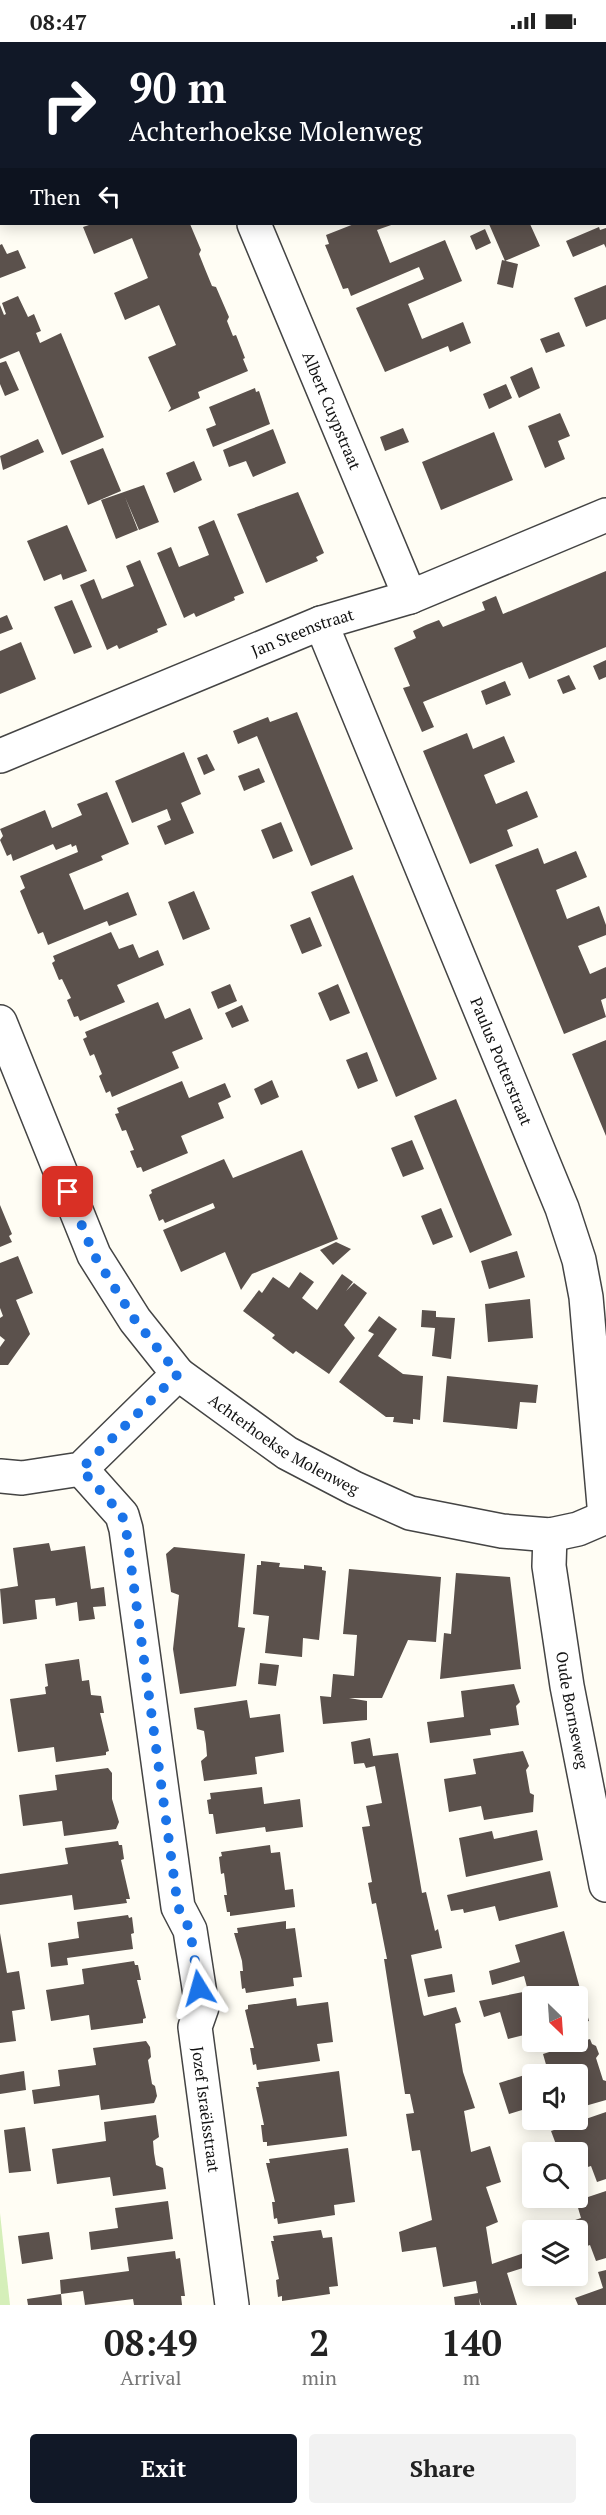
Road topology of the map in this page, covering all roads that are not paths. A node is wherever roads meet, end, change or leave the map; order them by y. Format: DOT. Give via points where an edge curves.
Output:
graph roads {
  1 [pos="254,225"];
  2 [pos="606,515"];
  3 [pos="410,597"];
  4 [pos="321,623"];
  5 [pos="0,756"];
  6 [pos="0,1022"];
  7 [pos="178,1374"];
  8 [pos="81,1469"];
  9 [pos="0,1476"];
  10 [pos="606,1517"];
  11 [pos="550,1535"];
  12 [pos="606,1885"];
  13 [pos="232,2305"];
  1 -- 3 [label="street, Albert Cuypstraat"];
  2 -- 3 [label="street, Jan Steenstraat"];
  3 -- 4 [label="street, Jan Steenstraat"];
  4 -- 5 [label="street, Jan Steenstraat"];
  4 -- 10 [label="street, Paulus Potterstraat" via="562,1208 579,1260"];
  6 -- 7 [label="street, Achterhoekse Molenweg" via="94,1255 135,1320"];
  7 -- 8 [label="street"];
  7 -- 11 [label="street, Achterhoekse Molenweg" via="287,1453 372,1497 410,1513 502,1531"];
  8 -- 9 [label="street" via="22,1478"];
  8 -- 13 [label="street, Jozef Israëlsstraat" via="122,1515 126,1529 178,1907 190,1930 202,2007 195,2027"];
  10 -- 11 [label="street, Achterhoekse Molenweg"];
  11 -- 12 [label="street, Oude Bornseweg" via="549,1566 567,1686"];
}
